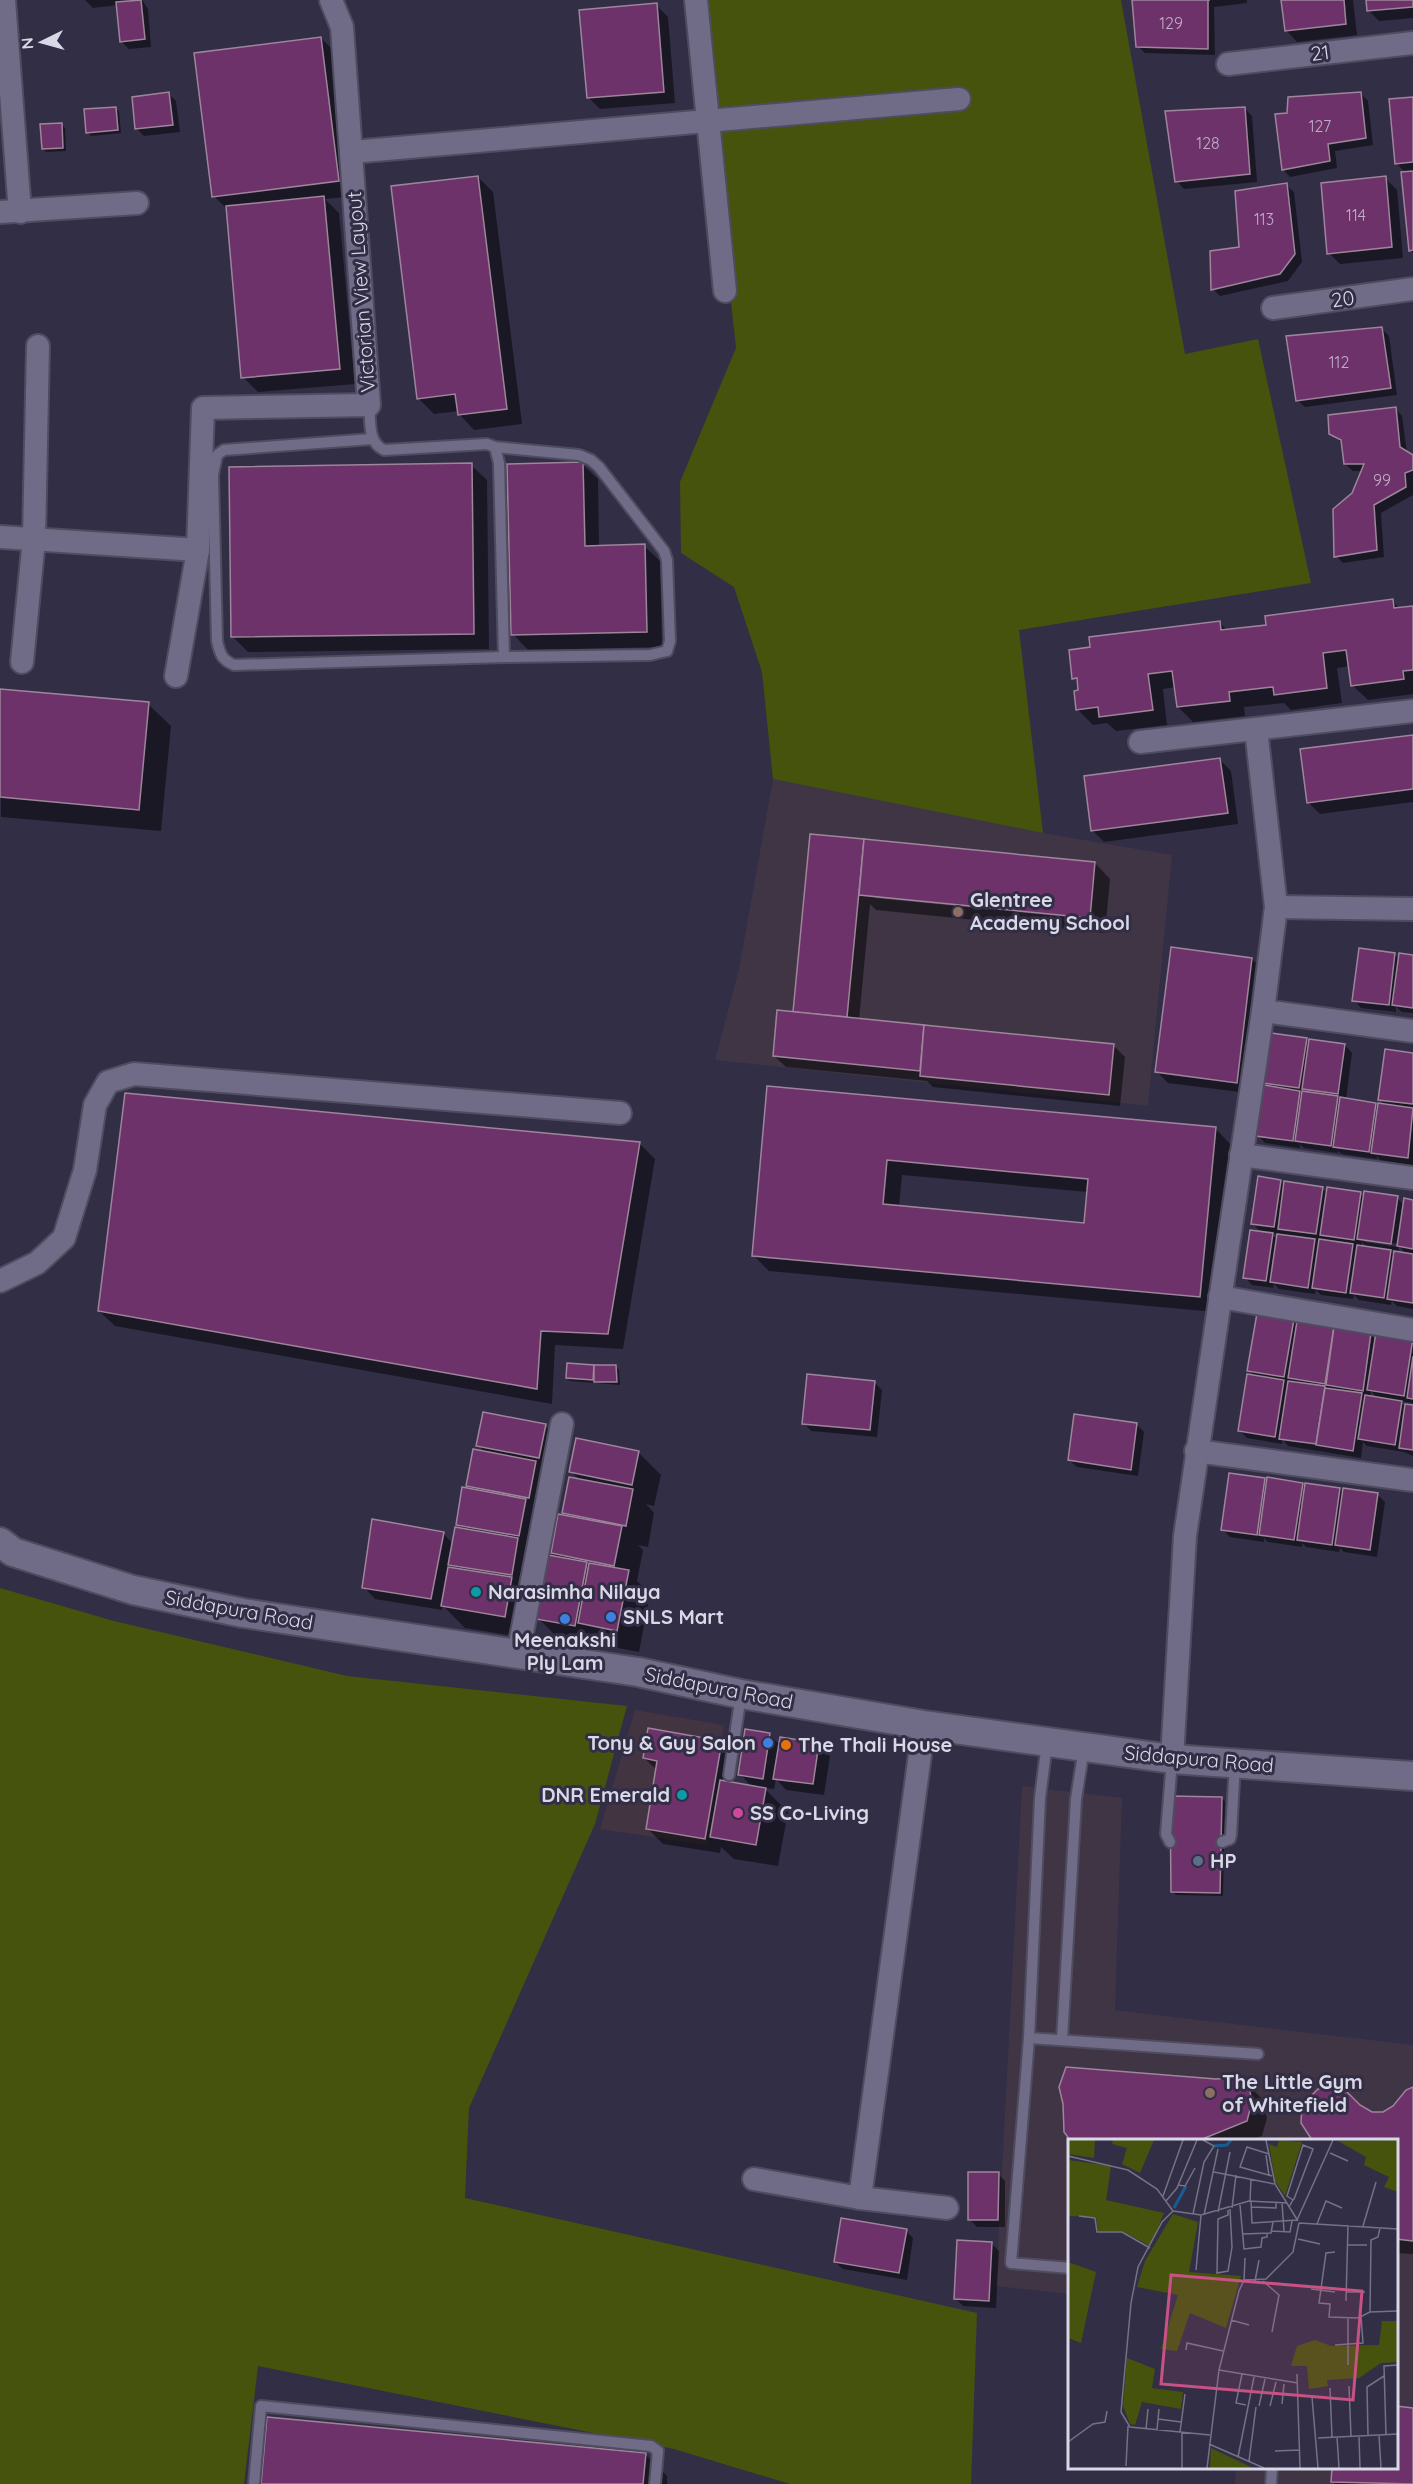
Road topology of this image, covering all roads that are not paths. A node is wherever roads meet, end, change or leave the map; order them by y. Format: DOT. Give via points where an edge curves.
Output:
graph roads {
  1 [pos="4,0"];
  2 [pos="331,0"];
  3 [pos="696,0"];
  4 [pos="1413,43"];
  5 [pos="1228,64"];
  6 [pos="959,99"];
  7 [pos="708,121"];
  8 [pos="352,152"];
  9 [pos="137,203"];
  10 [pos="10,212"];
  11 [pos="1413,289"];
  12 [pos="725,291"];
  13 [pos="1273,308"];
  14 [pos="38,346"];
  15 [pos="369,405"];
  16 [pos="372,439"];
  17 [pos="495,447"];
  18 [pos="0,537"];
  19 [pos="34,539"];
  20 [pos="198,550"];
  21 [pos="504,657"];
  22 [pos="22,662"];
  23 [pos="176,676"];
  24 [pos="1413,711"];
  25 [pos="1256,729"];
  26 [pos="1140,742"];
  27 [pos="1276,907"];
  28 [pos="1413,909"];
  29 [pos="1263,1011"];
  30 [pos="1413,1031"];
  31 [pos="620,1113"];
  32 [pos="1241,1155"];
  33 [pos="1413,1178"];
  34 [pos="0,1281"];
  35 [pos="1220,1297"];
  36 [pos="1413,1330"];
  37 [pos="562,1424"];
  38 [pos="1196,1451"];
  39 [pos="1413,1480"];
  40 [pos="0,1542"];
  41 [pos="518,1654"];
  42 [pos="741,1694"];
  43 [pos="924,1725"];
  44 [pos="1047,1743"];
  45 [pos="1084,1746"];
  46 [pos="1172,1759"];
  47 [pos="1235,1763"];
  48 [pos="729,1775"];
  49 [pos="1413,1776"];
  50 [pos="1170,1842"];
  51 [pos="1222,1842"];
  52 [pos="1029,2038"];
  53 [pos="1062,2040"];
  54 [pos="1257,2054"];
  55 [pos="754,2179"];
  56 [pos="860,2198"];
  57 [pos="947,2208"];
  58 [pos="1068,2268"];
  59 [pos="1272,2469"];
  60 [pos="254,2484"];
  61 [pos="655,2484"];
  62 [pos="1271,2484"];
  1 -- 10 [label="street"];
  2 -- 8 [label="street, Victorian View Layout" via="342,27"];
  3 -- 7 [label="street"];
  4 -- 5 [label="street, 21"];
  6 -- 7 [label="street"];
  7 -- 8 [label="street"];
  7 -- 12 [label="street"];
  8 -- 15 [label="street, Victorian View Layout"];
  9 -- 10 [label="street"];
  11 -- 13 [label="street, 20"];
  14 -- 19 [label="street"];
  15 -- 16 [label="lane"];
  15 -- 20 [label="street, Victorian View Layout" via="203,408"];
  16 -- 17 [label="lane" via="384,450 487,444"];
  16 -- 21 [label="lane" via="225,450 217,455 213,476 220,654 225,662 234,665"];
  17 -- 21 [label="lane" via="499,463"];
  17 -- 21 [label="lane" via="579,455 591,460 656,540 667,560 667,651 650,655"];
  18 -- 19 [label="street"];
  19 -- 20 [label="street"];
  19 -- 22 [label="street"];
  20 -- 23 [label="street"];
  24 -- 25 [label="street"];
  25 -- 26 [label="street"];
  25 -- 27 [label="street"];
  27 -- 28 [label="street"];
  27 -- 29 [label="street"];
  29 -- 30 [label="street"];
  29 -- 32 [label="street"];
  31 -- 34 [label="street" via="134,1074 108,1082 95,1106 85,1170 64,1238 37,1263"];
  32 -- 33 [label="street"];
  32 -- 35 [label="street"];
  35 -- 36 [label="street"];
  35 -- 38 [label="street"];
  37 -- 41 [label="street"];
  38 -- 39 [label="street"];
  38 -- 46 [label="street" via="1185,1536"];
  40 -- 41 [label="street, Siddapura Road" via="13,1552 134,1590 243,1613"];
  41 -- 42 [label="street, Siddapura Road" via="638,1672"];
  42 -- 43 [label="street, Siddapura Road"];
  42 -- 48 [label="lane"];
  43 -- 44 [label="street, Siddapura Road"];
  43 -- 56 [label="street"];
  44 -- 45 [label="street, Siddapura Road"];
  44 -- 52 [label="lane" via="1040,1798"];
  45 -- 46 [label="street, Siddapura Road"];
  45 -- 53 [label="lane" via="1076,1799"];
  46 -- 47 [label="street, Siddapura Road"];
  46 -- 50 [label="lane" via="1166,1834"];
  47 -- 49 [label="street, Siddapura Road"];
  47 -- 51 [label="lane" via="1231,1835"];
  52 -- 53 [label="lane"];
  52 -- 58 [label="lane" via="1011,2263"];
  53 -- 54 [label="lane"];
  55 -- 56 [label="street"];
  56 -- 57 [label="street"];
  59 -- 62 [label="lane"];
  60 -- 61 [label="lane" via="261,2406 651,2446 658,2451"];
}
